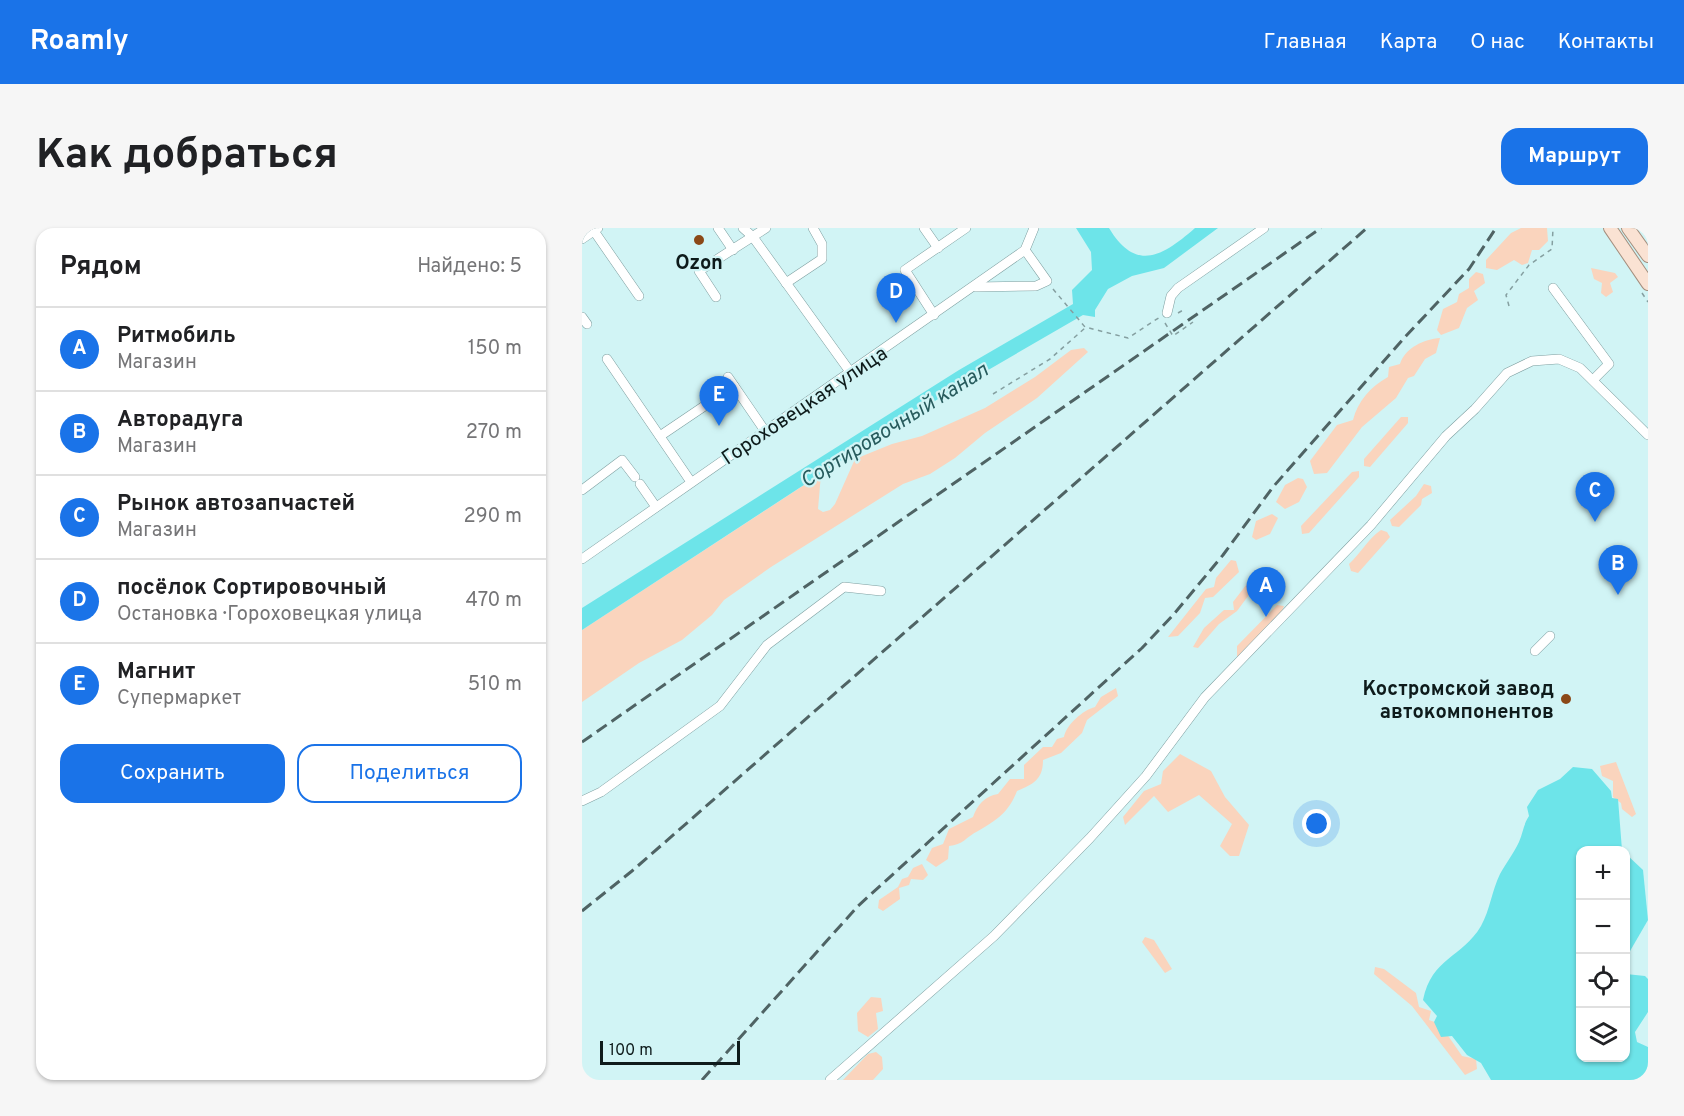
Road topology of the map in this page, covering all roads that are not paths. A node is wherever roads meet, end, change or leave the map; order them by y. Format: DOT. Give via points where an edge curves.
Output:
graph roads {
  1 [pos="718,228"];
  2 [pos="743,228"];
  3 [pos="766,228"];
  4 [pos="813,228"];
  5 [pos="924,228"];
  6 [pos="966,228"];
  7 [pos="1034,228"];
  8 [pos="1264,228"];
  9 [pos="1610,228"];
  10 [pos="1628,228"];
  11 [pos="596,230"];
  12 [pos="753,237"];
  13 [pos="582,239"];
  14 [pos="938,248"];
  15 [pos="733,250"];
  16 [pos="1025,250"];
  17 [pos="1648,256"];
  18 [pos="786,283"];
  19 [pos="1648,284"];
  20 [pos="976,287"];
  21 [pos="1554,288"];
  22 [pos="639,296"];
  23 [pos="716,297"];
  24 [pos="934,315"];
  25 [pos="1164,315"];
  26 [pos="608,359"];
  27 [pos="851,373"];
  28 [pos="728,377"];
  29 [pos="1594,379"];
  30 [pos="734,386"];
  31 [pos="765,431"];
  32 [pos="1648,435"];
  33 [pos="660,436"];
  34 [pos="691,482"];
  35 [pos="582,490"];
  36 [pos="656,507"];
  37 [pos="582,559"];
  38 [pos="881,591"];
  39 [pos="1550,636"];
  40 [pos="1535,651"];
  41 [pos="582,801"];
  42 [pos="830,1080"];
  1 -- 15 [label="street"];
  2 -- 12 [label="street"];
  3 -- 12 [label="street"];
  4 -- 18 [label="street" via="822,244 822,259"];
  5 -- 14 [label="street"];
  6 -- 14 [label="street"];
  7 -- 16 [label="street"];
  8 -- 25 [label="street" via="1178,288"];
  9 -- 19 [label="main road"];
  10 -- 17 [label="main road"];
  11 -- 13 [label="street"];
  11 -- 22 [label="street"];
  12 -- 15 [label="street"];
  12 -- 18 [label="street"];
  14 -- 24 [label="street" via="905,270"];
  15 -- 23 [label="street" via="699,272"];
  16 -- 20 [label="street, Гороховецкая улица"];
  16 -- 20 [label="street" via="1047,280 1036,286"];
  18 -- 27 [label="street"];
  20 -- 24 [label="street, Гороховецкая улица"];
  21 -- 29 [label="street" via="1609,364"];
  24 -- 27 [label="street, Гороховецкая улица"];
  26 -- 33 [label="street"];
  27 -- 31 [label="street, Гороховецкая улица"];
  28 -- 30 [label="street"];
  29 -- 32 [label="street"];
  29 -- 42 [label="street" via="1559,359 1532,361 1507,373 1446,436 1371,525 1205,697 1146,776 1090,838 994,936"];
  30 -- 31 [label="street"];
  30 -- 33 [label="street"];
  31 -- 34 [label="street, Гороховецкая улица"];
  33 -- 34 [label="street"];
  34 -- 36 [label="street, Гороховецкая улица"];
  35 -- 36 [label="street" via="622,460"];
  36 -- 37 [label="street, Гороховецкая улица"];
  38 -- 41 [label="street" via="844,587 767,645 720,706 601,792"];
  39 -- 40 [label="street"];
}
